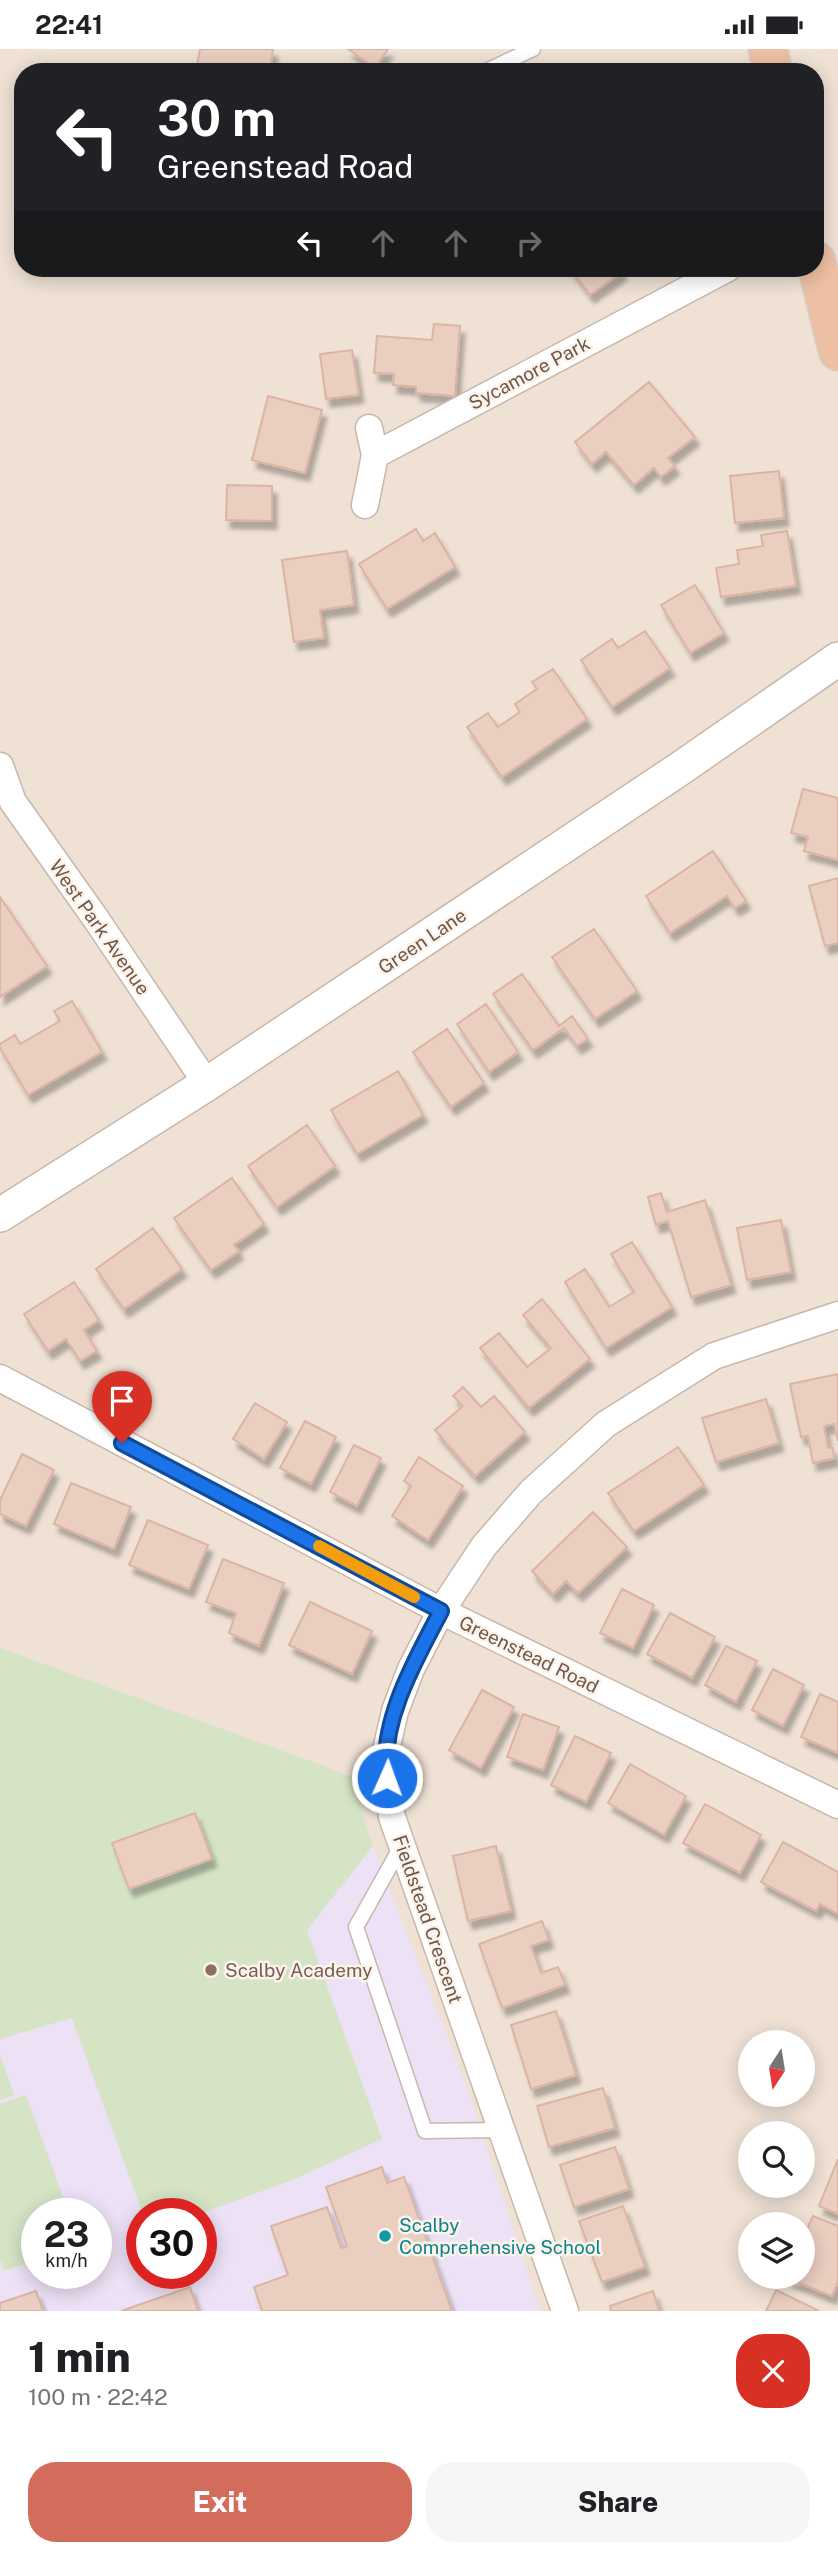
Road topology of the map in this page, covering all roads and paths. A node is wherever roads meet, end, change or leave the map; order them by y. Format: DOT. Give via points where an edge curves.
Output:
graph roads {
  1 [pos="533,49"];
  2 [pos="503,63"];
  3 [pos="711,277"];
  4 [pos="820,277"];
  5 [pos="838,351"];
  6 [pos="369,428"];
  7 [pos="375,455"];
  8 [pos="365,505"];
  9 [pos="838,659"];
  10 [pos="0,766"];
  11 [pos="207,1084"];
  12 [pos="0,1215"];
  13 [pos="838,1315"];
  14 [pos="0,1378"];
  15 [pos="441,1611"];
  16 [pos="838,1805"];
  17 [pos="402,1845"];
  18 [pos="502,2130"];
  19 [pos="565,2311"];
  1 -- 2 [label="lane"];
  3 -- 7 [label="street, Sycamore Park"];
  4 -- 5 [label="highway"];
  6 -- 7 [label="street"];
  7 -- 8 [label="street"];
  9 -- 11 [label="street, Green Lane"];
  10 -- 11 [label="street, West Park Avenue" via="13,802"];
  11 -- 12 [label="street, Green Lane"];
  13 -- 15 [label="street, Fieldstead Crescent" via="714,1356 606,1424 531,1492 484,1546"];
  14 -- 15 [label="street, Greenstead Road"];
  15 -- 16 [label="street, Greenstead Road"];
  15 -- 17 [label="street, Fieldstead Crescent" via="411,1669 384,1759 392,1817"];
  17 -- 18 [label="street, Fieldstead Crescent"];
  17 -- 18 [label="lane" via="356,1927 425,2131"];
  18 -- 19 [label="street, Fieldstead Crescent"];
}
